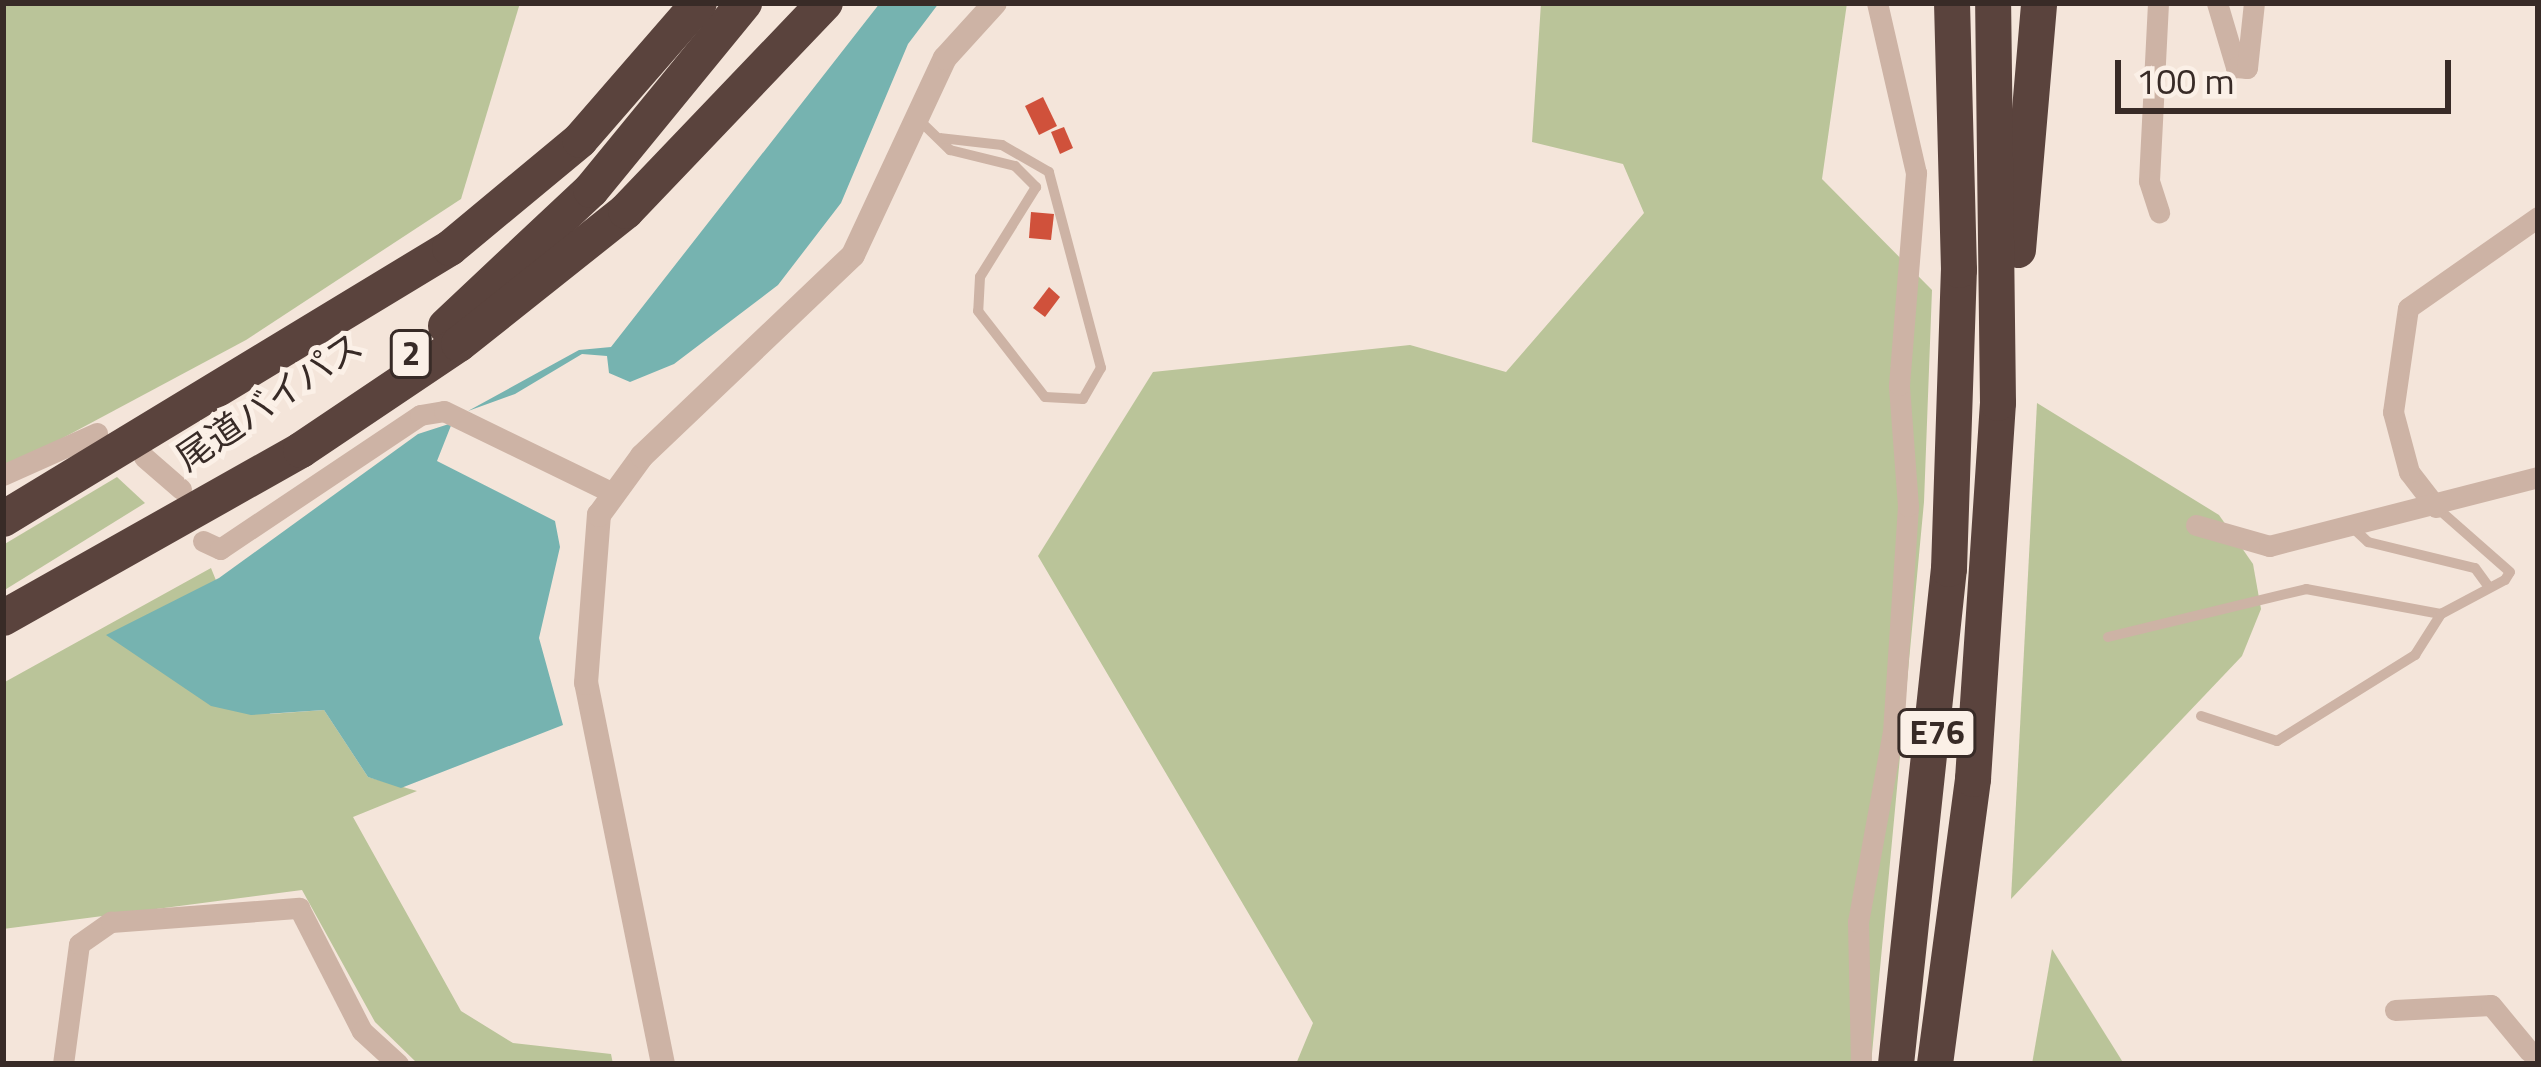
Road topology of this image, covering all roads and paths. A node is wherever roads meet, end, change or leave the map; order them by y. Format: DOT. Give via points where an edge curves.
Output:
graph roads {
  1 [pos="699,3"];
  2 [pos="744,3"];
  3 [pos="766,3"];
  4 [pos="825,3"];
  5 [pos="994,3"];
  6 [pos="1876,3"];
  7 [pos="1928,3"];
  8 [pos="1952,3"];
  9 [pos="1993,3"];
  10 [pos="2039,3"];
  11 [pos="2158,3"];
  12 [pos="2217,3"];
  13 [pos="2254,3"];
  14 [pos="918,118"];
  15 [pos="941,138"];
  16 [pos="1035,200"];
  17 [pos="1065,208"];
  18 [pos="2159,212"];
  19 [pos="2538,217"];
  20 [pos="526,256"];
  21 [pos="1957,400"];
  22 [pos="1998,403"];
  23 [pos="97,433"];
  24 [pos="144,457"];
  25 [pos="3,476"];
  26 [pos="2538,477"];
  27 [pos="181,489"];
  28 [pos="609,490"];
  29 [pos="2436,507"];
  30 [pos="3,519"];
  31 [pos="2196,525"];
  32 [pos="2353,528"];
  33 [pos="202,541"];
  34 [pos="2488,586"];
  35 [pos="2440,614"];
  36 [pos="3,618"];
  37 [pos="2108,637"];
  38 [pos="2201,716"];
  39 [pos="2395,1010"];
  40 [pos="2532,1055"];
  41 [pos="63,1064"];
  42 [pos="398,1064"];
  43 [pos="663,1064"];
  44 [pos="1862,1064"];
  45 [pos="1896,1064"];
  46 [pos="1935,1064"];
  1 -- 30 [label="highway, 尾道バイパス / 2" via="580,140 450,248"];
  2 -- 20 [label="highway, 尾道バイパス / 2" via="654,120"];
  3 -- 20 [label="highway" via="662,132"];
  4 -- 36 [label="highway" via="626,212 459,344 302,450"];
  5 -- 14 [label="street" via="945,58"];
  6 -- 44 [label="street" via="1916,173 1899,386 1906,529 1893,732 1858,922"];
  7 -- 21 [label="highway"];
  8 -- 21 [label="highway, E76"];
  9 -- 22 [label="highway, E76"];
  10 -- 22 [label="highway"];
  11 -- 18 [label="street" via="2149,181"];
  12 -- 13 [label="street" via="2236,67 2247,68"];
  14 -- 15 [label="lane"];
  14 -- 28 [label="street" via="878,211 817,299"];
  15 -- 16 [label="lane" via="950,150 1015,166"];
  15 -- 17 [label="lane" via="1021,151 1049,172"];
  16 -- 17 [label="lane"];
  16 -- 17 [label="lane" via="980,277 978,311 1046,398 1062,403 1083,399 1101,368"];
  19 -- 29 [label="street" via="2408,308 2393,412 2409,472"];
  20 -- 36 [label="highway, 尾道バイパス / 2" via="292,440"];
  21 -- 45 [label="highway, E76" via="1934,773"];
  22 -- 46 [label="highway, E76" via="1972,779"];
  23 -- 25 [label="street"];
  24 -- 27 [label="street"];
  26 -- 29 [label="street"];
  28 -- 33 [label="street" via="461,419 420,415 220,549"];
  28 -- 43 [label="street" via="589,592 586,683"];
  29 -- 32 [label="street"];
  29 -- 34 [label="lane" via="2510,572"];
  31 -- 32 [label="street" via="2270,546"];
  32 -- 34 [label="lane" via="2368,542 2475,568"];
  34 -- 35 [label="lane"];
  35 -- 37 [label="lane" via="2306,589"];
  35 -- 38 [label="lane" via="2415,655 2287,727 2277,742"];
  39 -- 40 [label="street" via="2491,1005"];
  41 -- 42 [label="street" via="79,944 111,922 299,908 362,1031"];
}
